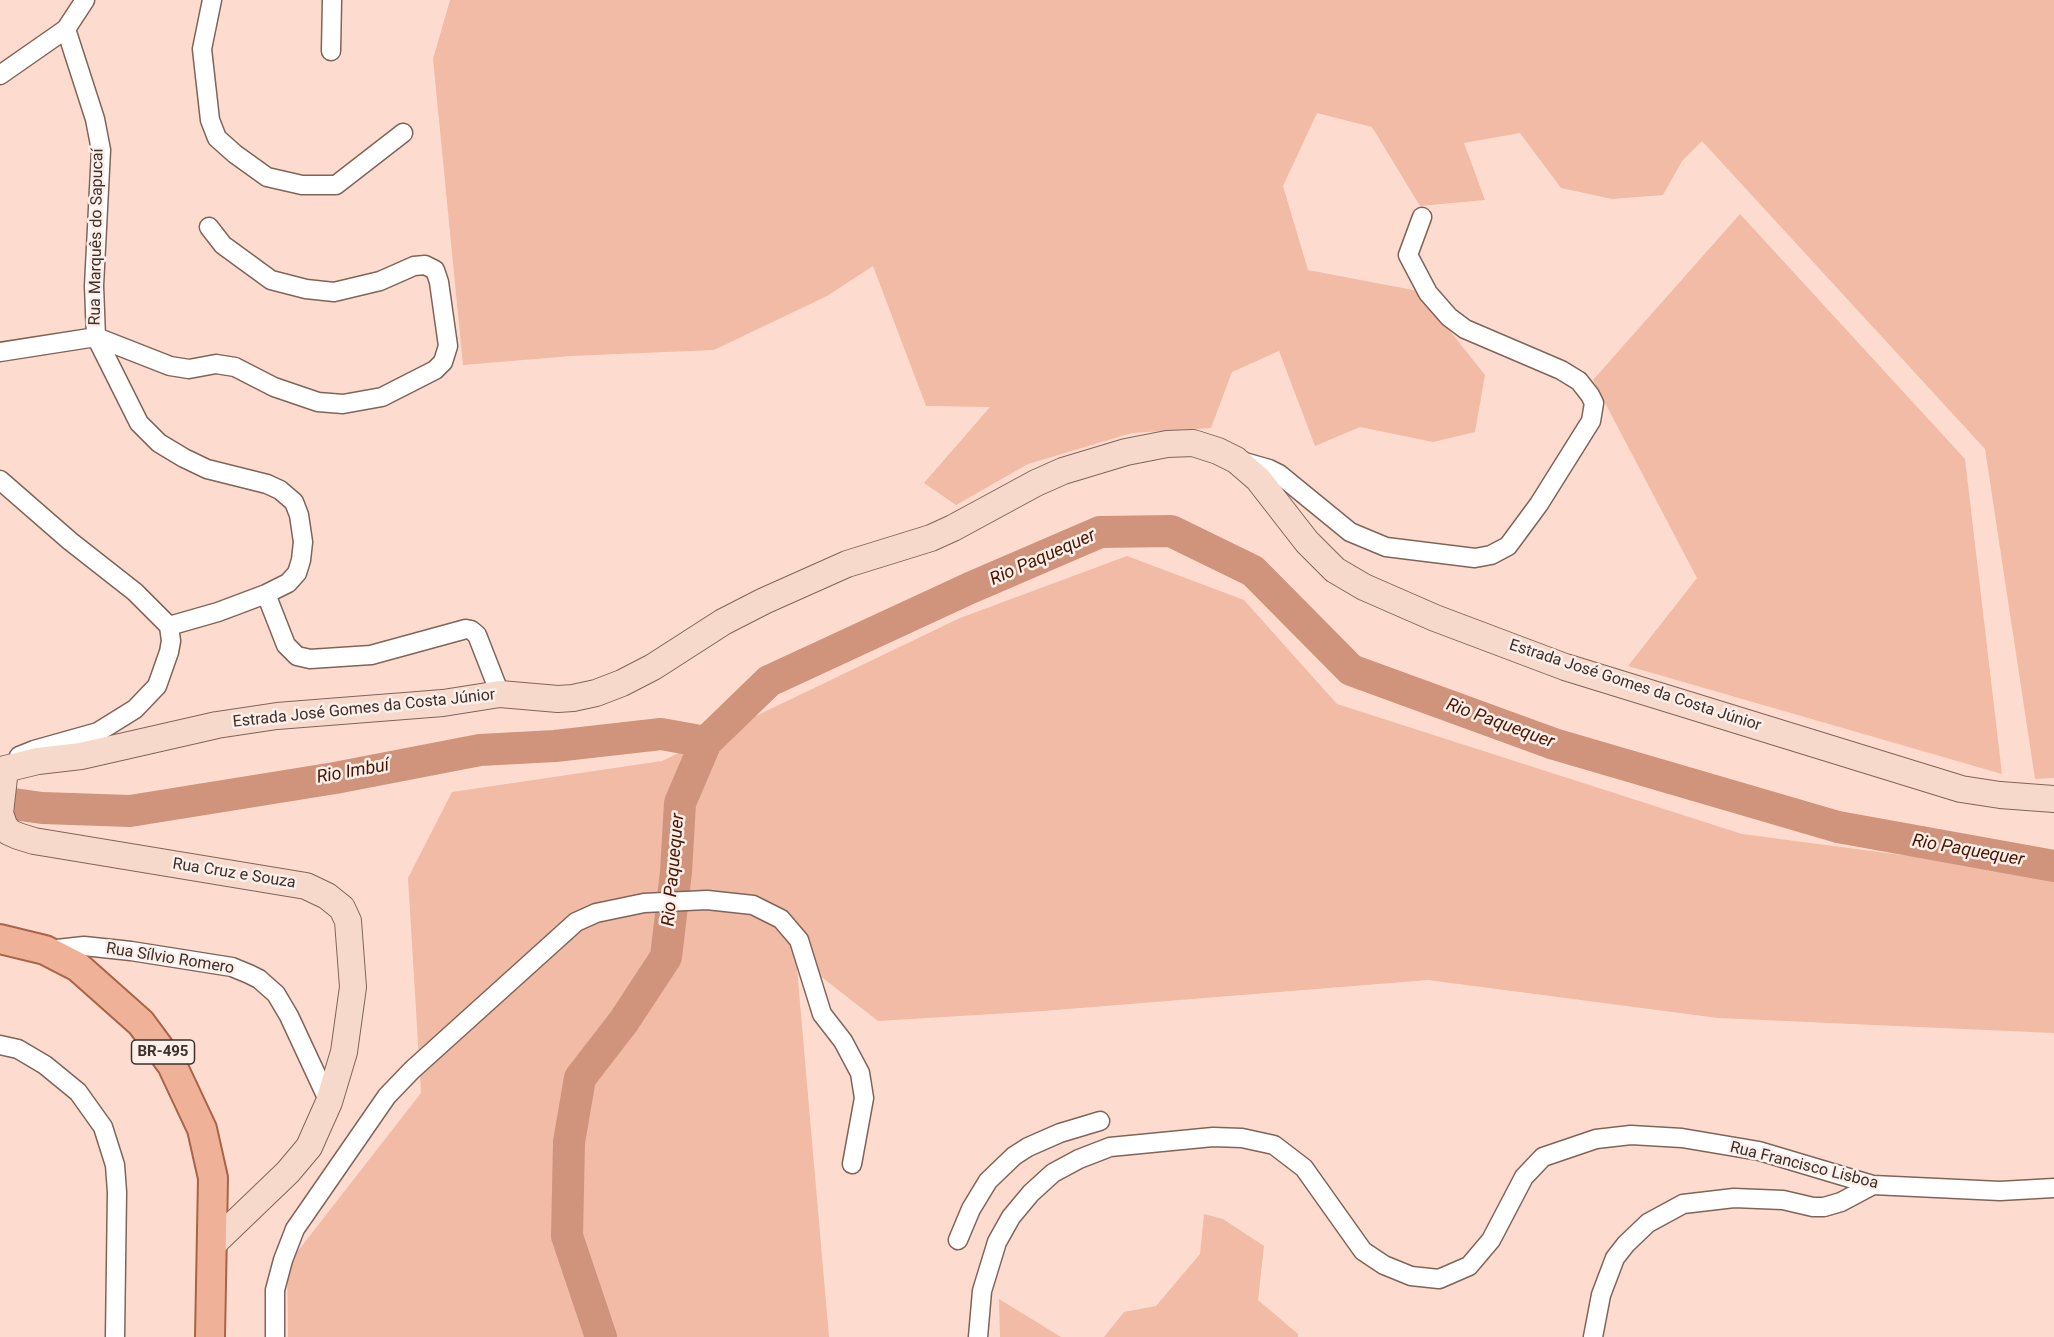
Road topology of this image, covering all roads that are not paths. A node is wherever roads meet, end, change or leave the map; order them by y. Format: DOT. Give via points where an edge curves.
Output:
graph roads {
  1 [pos="85,0"];
  2 [pos="212,0"];
  3 [pos="332,0"];
  4 [pos="66,29"];
  5 [pos="331,51"];
  6 [pos="0,75"];
  7 [pos="403,133"];
  8 [pos="1422,217"];
  9 [pos="209,227"];
  10 [pos="96,337"];
  11 [pos="0,352"];
  12 [pos="1236,460"];
  13 [pos="0,480"];
  14 [pos="266,594"];
  15 [pos="169,626"];
  16 [pos="500,694"];
  17 [pos="3,774"];
  18 [pos="2054,799"];
  19 [pos="0,813"];
  20 [pos="0,939"];
  21 [pos="45,950"];
  22 [pos="0,1045"];
  23 [pos="329,1102"];
  24 [pos="1100,1121"];
  25 [pos="1060,1133"];
  26 [pos="1079,1159"];
  27 [pos="852,1164"];
  28 [pos="1873,1185"];
  29 [pos="2054,1188"];
  30 [pos="958,1240"];
  31 [pos="212,1246"];
  32 [pos="115,1337"];
  33 [pos="210,1337"];
  34 [pos="275,1337"];
  35 [pos="978,1337"];
  36 [pos="1593,1337"];
  1 -- 4 [label="street"];
  2 -- 7 [label="street" via="202,49 210,120 217,138 267,177 302,185 336,185"];
  3 -- 5 [label="street"];
  4 -- 6 [label="street"];
  4 -- 10 [label="street, Rua Marquês do Sapucaí" via="101,150 94,286"];
  8 -- 12 [label="street" via="1408,255 1428,293 1449,317 1465,329 1561,370 1579,381 1594,403 1591,421 1576,448 1508,546 1474,558 1386,547 1350,532 1279,474"];
  9 -- 10 [label="street" via="223,246 271,280 306,290 334,292 380,281 414,266 435,270 448,346 443,362 435,370 382,396 343,404 318,402 274,387 235,367 170,366"];
  10 -- 11 [label="street"];
  10 -- 14 [label="street, Rua Marquês do Sapucaí" via="140,423 159,443 207,468 280,490 294,502 300,515 301,560 288,583"];
  12 -- 16 [label="street, Estrada José Gomes da Costa Júnior" via="1193,443 1167,444 1063,471 931,538 847,564 764,601 622,683 573,698"];
  12 -- 18 [label="street, Estrada José Gomes da Costa Júnior" via="1258,479 1307,542 1335,570 1435,618 1565,667 1961,789"];
  13 -- 15 [label="street" via="135,592"];
  14 -- 15 [label="street, Rua Marquês do Sapucaí"];
  14 -- 16 [label="street" via="286,645 297,656 310,659 371,655 471,630 477,635"];
  15 -- 17 [label="street" via="169,652 157,686 135,709 98,732 14,758"];
  16 -- 17 [label="street, Estrada José Gomes da Costa Júnior" via="217,725 81,756 38,761"];
  17 -- 19 [label="street"];
  19 -- 23 [label="street, Rua Cruz e Souza" via="9,832 34,841 306,886 342,908 348,921 354,987 344,1052"];
  20 -- 21 [label="main road, BR-495"];
  21 -- 23 [label="street, Rua Sílvio Romero" via="84,946 119,950 232,967 249,974 276,994 290,1016"];
  21 -- 31 [label="main road, BR-495" via="78,967 141,1023 172,1065 202,1129 213,1178"];
  22 -- 32 [label="street" via="18,1049 45,1065 78,1092 103,1127 115,1165"];
  23 -- 31 [label="street, Rua Cruz e Souza" via="309,1147"];
  24 -- 25 [label="street"];
  25 -- 26 [label="street"];
  25 -- 30 [label="street" via="1028,1147 1000,1168 971,1209"];
  26 -- 28 [label="street, Rua Francisco Lisboa" via="1110,1147 1213,1137 1274,1144 1304,1168 1363,1251 1411,1276 1439,1279 1469,1266 1491,1240 1524,1177 1543,1157 1596,1139 1631,1135 1682,1138 1759,1151"];
  26 -- 35 [label="street, Rua Francisco Lisboa" via="1053,1173 1011,1217 997,1242 982,1291"];
  27 -- 34 [label="street" via="864,1098 860,1073 843,1041 822,1014 799,940 781,919 753,905 707,900 644,903 596,913 576,922 387,1096 296,1229 275,1290"];
  28 -- 29 [label="street, Rua Francisco Lisboa" via="2000,1191"];
  28 -- 36 [label="street" via="1824,1207 1734,1198 1683,1204 1657,1218 1615,1258 1601,1295"];
  31 -- 33 [label="main road, BR-495"];
}
